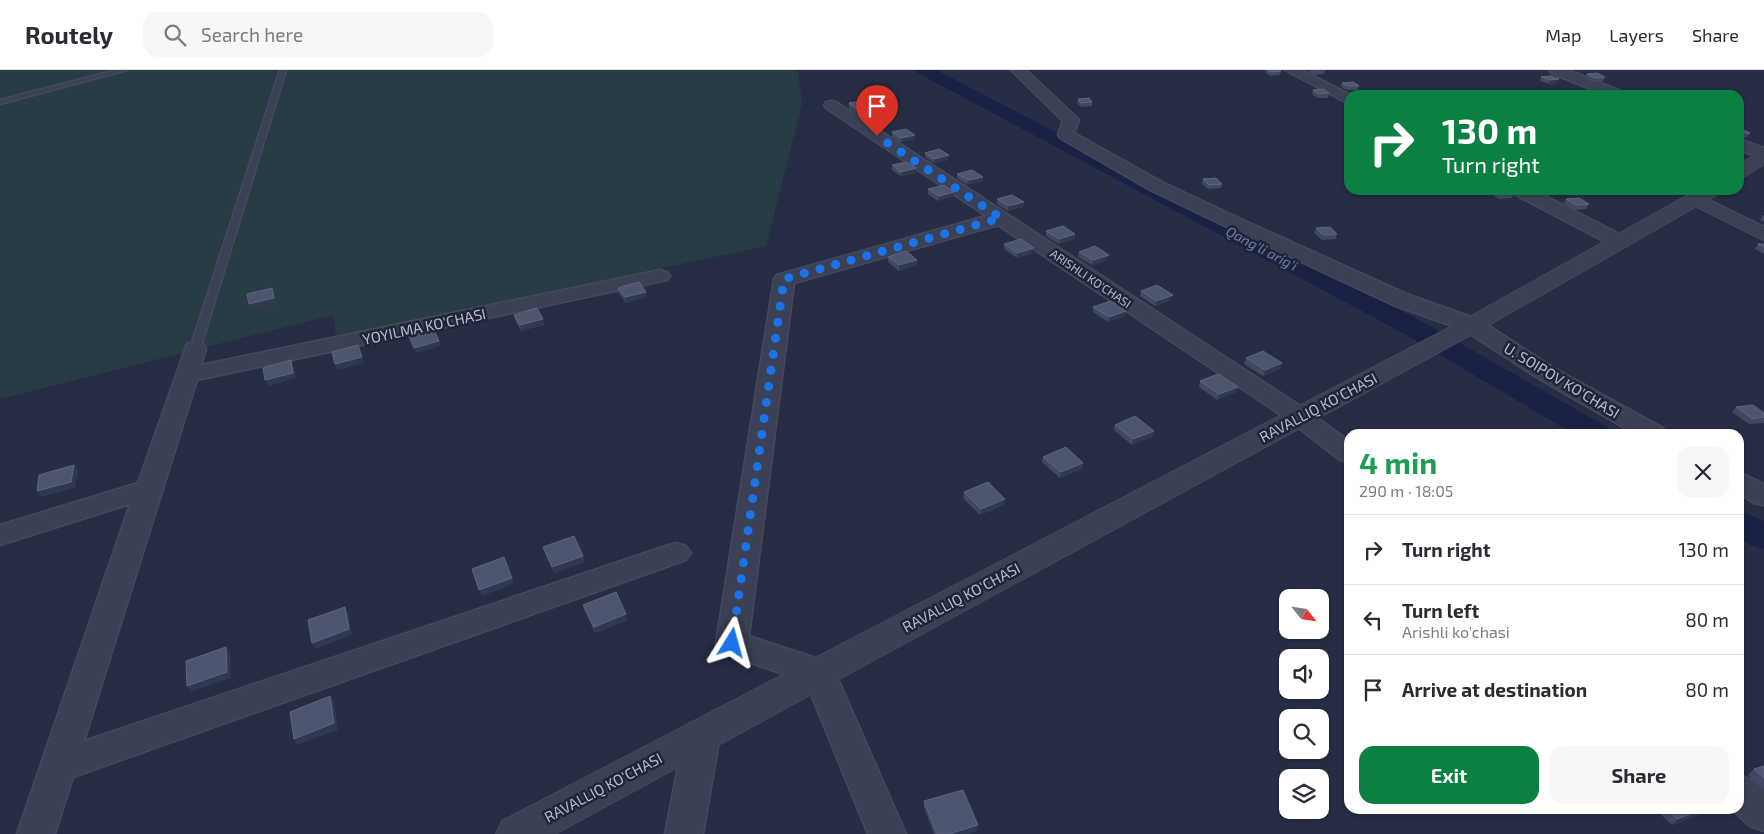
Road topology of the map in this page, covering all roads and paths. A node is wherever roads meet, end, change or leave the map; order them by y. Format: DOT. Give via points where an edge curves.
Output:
graph roads {
  1 [pos="124,70"];
  2 [pos="283,70"];
  3 [pos="1018,70"];
  4 [pos="1292,70"];
  5 [pos="1556,70"];
  6 [pos="1606,90"];
  7 [pos="1344,97"];
  8 [pos="0,102"];
  9 [pos="831,105"];
  10 [pos="1744,146"];
  11 [pos="1764,155"];
  12 [pos="1744,169"];
  13 [pos="1530,195"];
  14 [pos="1703,195"];
  15 [pos="1001,218"];
  16 [pos="1764,234"];
  17 [pos="1620,242"];
  18 [pos="660,276"];
  19 [pos="1468,328"];
  20 [pos="191,362"];
  21 [pos="1299,416"];
  22 [pos="1645,429"];
  23 [pos="1344,450"];
  24 [pos="1744,484"];
  25 [pos="150,488"];
  26 [pos="1764,496"];
  27 [pos="0,535"];
  28 [pos="676,553"];
  29 [pos="819,673"];
  30 [pos="702,735"];
  31 [pos="59,766"];
  32 [pos="1744,796"];
  33 [pos="1764,814"];
  34 [pos="36,834"];
  35 [pos="516,834"];
  36 [pos="684,834"];
  37 [pos="887,834"];
  1 -- 8 [label="lane"];
  2 -- 20 [label="lane"];
  3 -- 19 [label="street, U. SOIPOV KO'CHASI" via="1071,120 1066,135 1156,186"];
  4 -- 7 [label="street"];
  5 -- 6 [label="street"];
  9 -- 15 [label="street, ARISHLI KO'CHASI"];
  10 -- 11 [label="street"];
  11 -- 12 [label="street"];
  13 -- 17 [label="street"];
  14 -- 16 [label="street"];
  14 -- 17 [label="street, RAVALLIQ KO'CHASI"];
  15 -- 21 [label="street, ARISHLI KO'CHASI"];
  15 -- 29 [label="street" via="784,279 732,643"];
  17 -- 19 [label="street, RAVALLIQ KO'CHASI"];
  18 -- 20 [label="street, YOYILMA KO'CHASI"];
  19 -- 21 [label="street, RAVALLIQ KO'CHASI"];
  19 -- 22 [label="street, U. SOIPOV KO'CHASI"];
  20 -- 25 [label="street"];
  21 -- 23 [label="street, ARISHLI KO'CHASI"];
  21 -- 29 [label="street, RAVALLIQ KO'CHASI"];
  24 -- 26 [label="street"];
  25 -- 27 [label="street"];
  25 -- 31 [label="street"];
  28 -- 31 [label="street"];
  29 -- 30 [label="street, RAVALLIQ KO'CHASI"];
  29 -- 37 [label="street"];
  30 -- 35 [label="street, RAVALLIQ KO'CHASI"];
  30 -- 36 [label="street"];
  31 -- 34 [label="street"];
  32 -- 33 [label="street"];
}
